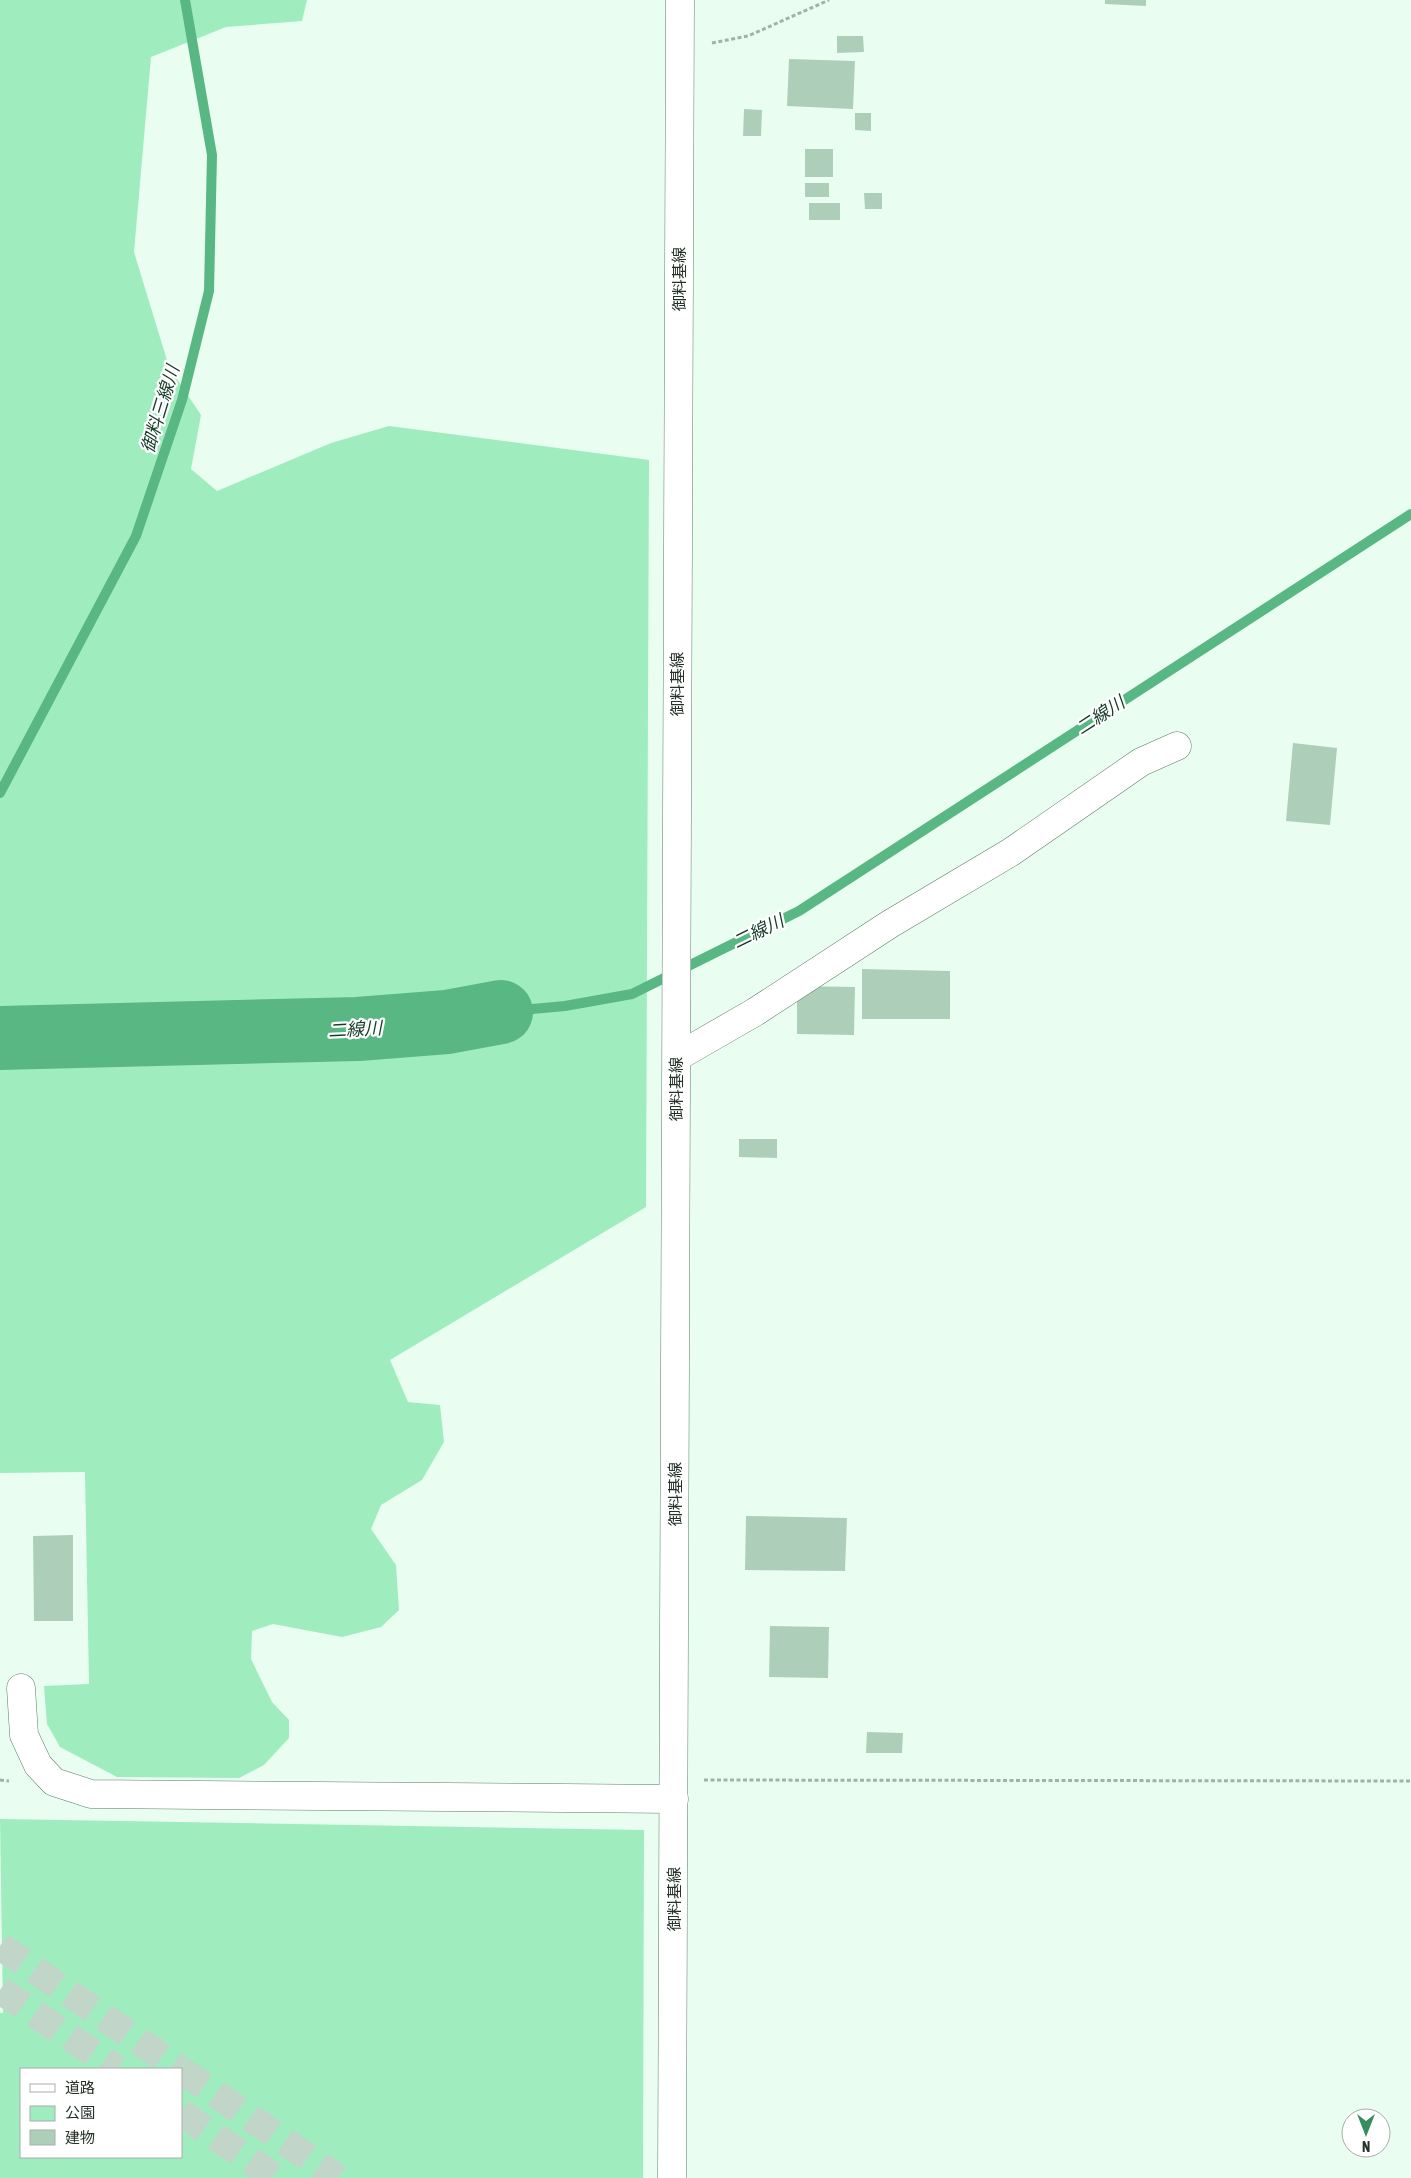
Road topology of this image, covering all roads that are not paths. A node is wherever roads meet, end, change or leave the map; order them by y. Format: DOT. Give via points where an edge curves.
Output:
graph roads {
  1 [pos="680,0"];
  2 [pos="1177,746"];
  3 [pos="677,1057"];
  4 [pos="21,1688"];
  5 [pos="674,1789"];
  6 [pos="672,2178"];
  1 -- 3 [label="street, 御料基線"];
  2 -- 3 [label="street" via="1141,762 1011,852"];
  3 -- 5 [label="street, 御料基線"];
  4 -- 5 [label="street" via="24,1736 38,1765 54,1782 91,1794"];
  5 -- 6 [label="street, 御料基線"];
}
